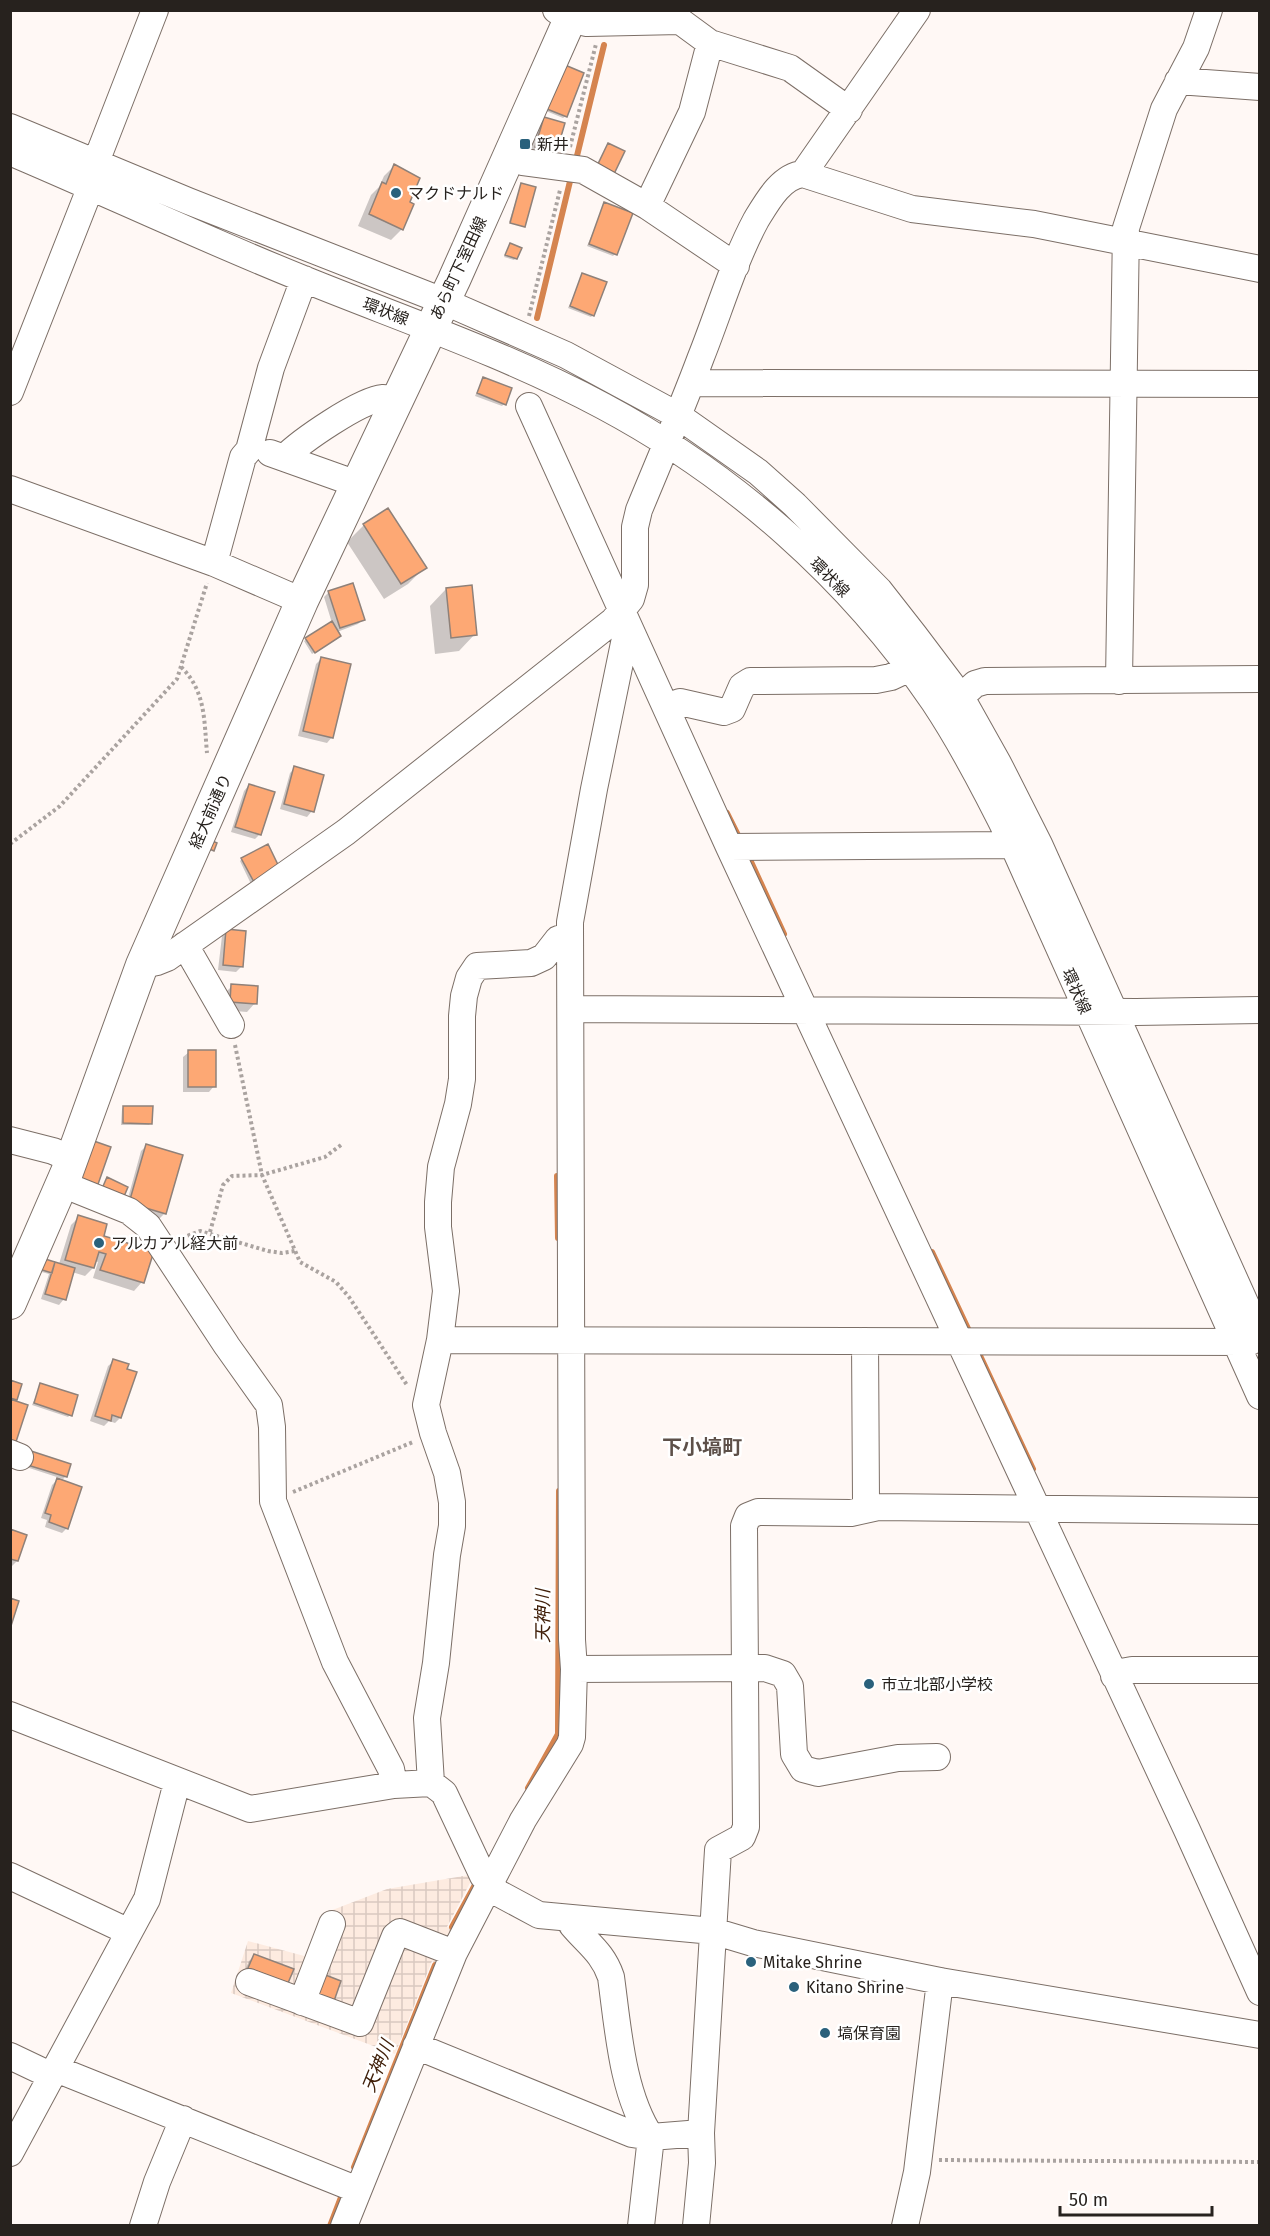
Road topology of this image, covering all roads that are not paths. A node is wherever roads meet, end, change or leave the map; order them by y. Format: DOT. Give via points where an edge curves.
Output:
graph roads {
  1 [pos="155,10"];
  2 [pos="917,10"];
  3 [pos="1209,10"];
  4 [pos="567,13"];
  5 [pos="710,43"];
  6 [pos="1178,81"];
  7 [pos="1260,87"];
  8 [pos="849,110"];
  9 [pos="10,127"];
  10 [pos="10,152"];
  11 [pos="509,157"];
  12 [pos="94,174"];
  13 [pos="803,174"];
  14 [pos="647,206"];
  15 [pos="1124,242"];
  16 [pos="736,266"];
  17 [pos="1260,269"];
  18 [pos="304,279"];
  19 [pos="437,315"];
  20 [pos="692,383"];
  21 [pos="1124,384"];
  22 [pos="1260,384"];
  23 [pos="10,392"];
  24 [pos="397,399"];
  25 [pos="529,406"];
  26 [pos="677,415"];
  27 [pos="666,443"];
  28 [pos="250,447"];
  29 [pos="284,458"];
  30 [pos="357,484"];
  31 [pos="10,489"];
  32 [pos="213,562"];
  33 [pos="302,601"];
  34 [pos="621,612"];
  35 [pos="632,637"];
  36 [pos="910,668"];
  37 [pos="1260,679"];
  38 [pos="1119,681"];
  39 [pos="961,697"];
  40 [pos="666,707"];
  41 [pos="1013,845"];
  42 [pos="729,847"];
  43 [pos="570,936"];
  44 [pos="185,945"];
  45 [pos="142,965"];
  46 [pos="571,1009"];
  47 [pos="806,1010"];
  48 [pos="1086,1011"];
  49 [pos="1114,1011"];
  50 [pos="1260,1011"];
  51 [pos="231,1025"];
  52 [pos="10,1140"];
  53 [pos="67,1172"];
  54 [pos="10,1303"];
  55 [pos="440,1340"];
  56 [pos="1251,1340"];
  57 [pos="573,1341"];
  58 [pos="865,1341"];
  59 [pos="960,1341"];
  60 [pos="1260,1396"];
  61 [pos="867,1508"];
  62 [pos="1037,1510"];
  63 [pos="1260,1510"];
  64 [pos="574,1669"];
  65 [pos="746,1669"];
  66 [pos="1260,1670"];
  67 [pos="1114,1676"];
  68 [pos="10,1715"];
  69 [pos="937,1758"];
  70 [pos="177,1782"];
  71 [pos="431,1783"];
  72 [pos="394,1785"];
  73 [pos="10,1876"];
  74 [pos="489,1882"];
  75 [pos="572,1919"];
  76 [pos="332,1924"];
  77 [pos="713,1931"];
  78 [pos="129,1932"];
  79 [pos="454,1953"];
  80 [pos="940,1981"];
  81 [pos="249,1982"];
  82 [pos="1260,1992"];
  83 [pos="302,2002"];
  84 [pos="1260,2035"];
  85 [pos="416,2046"];
  86 [pos="10,2056"];
  87 [pos="54,2072"];
  88 [pos="183,2120"];
  89 [pos="701,2133"];
  90 [pos="651,2138"];
  91 [pos="10,2153"];
  92 [pos="358,2190"];
  93 [pos="642,2220"];
  94 [pos="143,2226"];
  95 [pos="344,2226"];
  96 [pos="696,2226"];
  97 [pos="905,2226"];
  1 -- 12 [label="street"];
  2 -- 8 [label="street"];
  3 -- 6 [label="street" via="1196,48"];
  4 -- 5 [label="street" via="587,23 680,21"];
  4 -- 11 [label="main road, あら町下室田線"];
  5 -- 8 [label="street" via="790,68"];
  5 -- 14 [label="street" via="692,112"];
  6 -- 7 [label="street"];
  6 -- 15 [label="street" via="1164,110"];
  8 -- 13 [label="street"];
  9 -- 12 [label="street, 環状線"];
  10 -- 12 [label="street, 環状線"];
  11 -- 14 [label="street" via="583,170"];
  11 -- 19 [label="main road, あら町下室田線"];
  12 -- 18 [label="street, 環状線"];
  12 -- 19 [label="street, 環状線" via="188,201"];
  12 -- 23 [label="street"];
  13 -- 15 [label="street" via="912,209 1034,224"];
  13 -- 16 [label="street" via="789,178 773,195 756,221"];
  14 -- 16 [label="street"];
  15 -- 17 [label="street"];
  15 -- 21 [label="street"];
  16 -- 20 [label="street"];
  18 -- 19 [label="street, 環状線"];
  18 -- 28 [label="street" via="271,368"];
  19 -- 24 [label="main road, 経大前通り"];
  19 -- 26 [label="street, 環状線" via="566,355"];
  19 -- 27 [label="street, 環状線"];
  20 -- 21 [label="street"];
  20 -- 26 [label="street"];
  21 -- 22 [label="street"];
  21 -- 38 [label="street"];
  24 -- 29 [label="street" via="382,398 360,406 296,446"];
  24 -- 30 [label="main road, 経大前通り"];
  25 -- 34 [label="street"];
  26 -- 27 [label="street"];
  26 -- 39 [label="street, 環状線" via="758,472 838,547 879,590"];
  27 -- 34 [label="street" via="639,510 635,527 635,585"];
  27 -- 36 [label="street, 環状線" via="740,494 776,525 854,601"];
  28 -- 29 [label="street"];
  28 -- 32 [label="street" via="243,457"];
  29 -- 30 [label="street"];
  30 -- 33 [label="main road, 経大前通り"];
  31 -- 32 [label="street"];
  32 -- 33 [label="street"];
  33 -- 45 [label="main road, 経大前通り"];
  34 -- 35 [label="street"];
  34 -- 44 [label="street" via="346,832"];
  35 -- 40 [label="street"];
  35 -- 43 [label="street" via="624,643 594,789"];
  36 -- 40 [label="street" via="876,680 750,681 742,686 732,709 724,712 680,702"];
  36 -- 41 [label="street, 環状線" via="970,759"];
  37 -- 38 [label="street"];
  38 -- 39 [label="street" via="985,681 975,684"];
  39 -- 49 [label="street, 環状線" via="1039,844"];
  40 -- 42 [label="street"];
  41 -- 42 [label="street"];
  41 -- 48 [label="street, 環状線"];
  42 -- 47 [label="street"];
  43 -- 46 [label="street"];
  43 -- 55 [label="street" via="558,939 544,957 531,963 477,966 469,978 462,1016 462,1079 441,1167 438,1202 446,1291"];
  44 -- 45 [label="street" via="157,962"];
  44 -- 51 [label="street"];
  45 -- 53 [label="main road, 経大前通り"];
  46 -- 47 [label="street"];
  46 -- 57 [label="street"];
  47 -- 48 [label="street"];
  47 -- 59 [label="street"];
  48 -- 49 [label="street"];
  48 -- 56 [label="street, 環状線" via="1158,1167"];
  49 -- 50 [label="street"];
  49 -- 56 [label="street, 環状線"];
  52 -- 53 [label="street" via="53,1151"];
  53 -- 54 [label="main road, 経大前通り"];
  53 -- 72 [label="street" via="129,1211 155,1236 269,1405 273,1501 335,1662 391,1769"];
  55 -- 57 [label="street"];
  55 -- 71 [label="street" via="426,1405 447,1473 452,1526 427,1718"];
  56 -- 59 [label="street"];
  56 -- 60 [label="street, 環状線"];
  57 -- 58 [label="street"];
  57 -- 64 [label="street"];
  58 -- 59 [label="street"];
  58 -- 61 [label="street"];
  59 -- 62 [label="street"];
  61 -- 62 [label="street"];
  61 -- 65 [label="street" via="851,1513 758,1512 748,1516 744,1526"];
  62 -- 63 [label="street"];
  62 -- 67 [label="street"];
  64 -- 65 [label="street"];
  64 -- 74 [label="street" via="570,1744"];
  65 -- 69 [label="street" via="765,1668 783,1674 790,1686 794,1754 803,1769 818,1773 898,1758"];
  65 -- 77 [label="street" via="746,1827 742,1837 718,1850"];
  66 -- 67 [label="street" via="1132,1670"];
  67 -- 82 [label="street"];
  68 -- 70 [label="street"];
  70 -- 72 [label="street" via="250,1809"];
  70 -- 78 [label="street" via="147,1899"];
  71 -- 72 [label="street"];
  71 -- 74 [label="street" via="444,1793"];
  73 -- 78 [label="street"];
  74 -- 75 [label="street" via="498,1893 539,1915"];
  74 -- 79 [label="street"];
  75 -- 77 [label="street"];
  75 -- 90 [label="street" via="572,1925 608,1966 623,2066"];
  76 -- 83 [label="street"];
  77 -- 80 [label="street" via="753,1943"];
  77 -- 89 [label="street"];
  78 -- 87 [label="street"];
  79 -- 83 [label="street" via="400,1932 394,1936 360,2023"];
  79 -- 85 [label="street"];
  80 -- 84 [label="street"];
  80 -- 97 [label="street" via="918,2159"];
  81 -- 83 [label="street"];
  85 -- 90 [label="street" via="632,2134"];
  85 -- 92 [label="street"];
  86 -- 87 [label="street"];
  87 -- 88 [label="street"];
  87 -- 91 [label="street"];
  88 -- 92 [label="street"];
  88 -- 94 [label="street" via="156,2182"];
  89 -- 90 [label="street"];
  89 -- 96 [label="street"];
  90 -- 93 [label="street"];
  92 -- 95 [label="street"];
}
